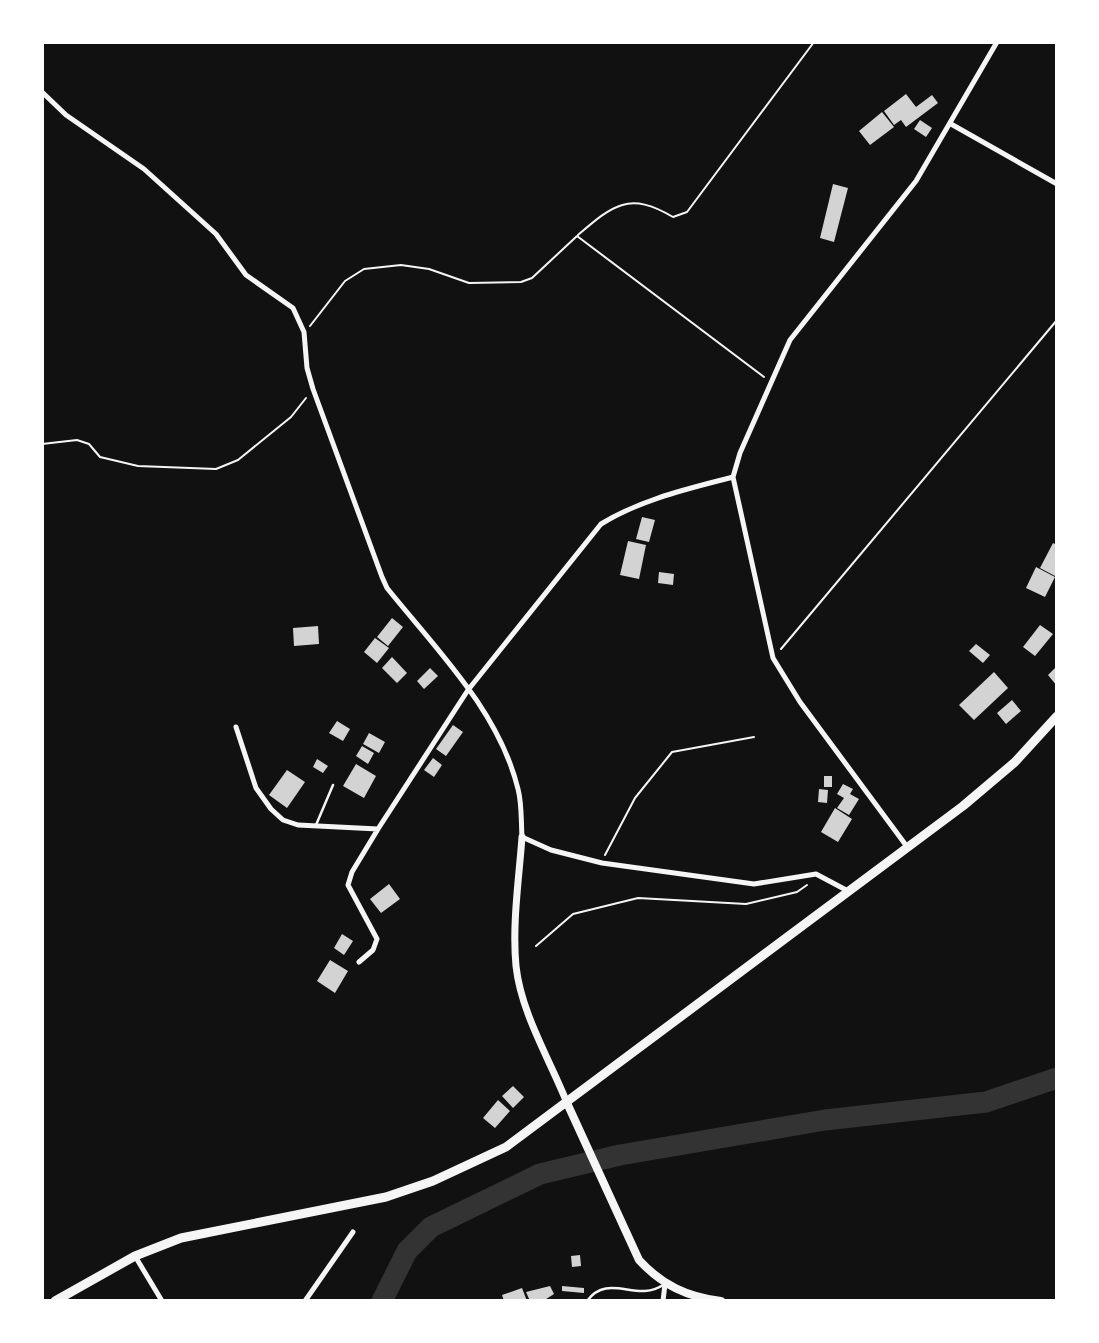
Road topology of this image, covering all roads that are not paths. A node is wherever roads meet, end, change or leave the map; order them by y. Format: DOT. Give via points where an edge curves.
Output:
graph roads {
  1 [pos="997,42"];
  2 [pos="42,92"];
  3 [pos="951,124"];
  4 [pos="1057,184"];
  5 [pos="733,477"];
  6 [pos="468,690"];
  7 [pos="1057,716"];
  8 [pos="236,727"];
  9 [pos="333,785"];
  10 [pos="316,825"];
  11 [pos="378,829"];
  12 [pos="522,837"];
  13 [pos="908,848"];
  14 [pos="851,893"];
  15 [pos="359,962"];
  16 [pos="569,1107"];
  17 [pos="354,1232"];
  18 [pos="135,1256"];
  19 [pos="665,1283"];
  20 [pos="55,1301"];
  21 [pos="162,1301"];
  22 [pos="305,1301"];
  23 [pos="587,1301"];
  24 [pos="663,1301"];
  25 [pos="721,1301"];
  1 -- 3 [label="street"];
  2 -- 6 [label="street" via="66,115 124,153 216,234 246,275 293,308 304,332 313,389 387,588"];
  3 -- 4 [label="street"];
  3 -- 5 [label="street" via="916,181 800,323"];
  5 -- 6 [label="street" via="657,497 601,524"];
  5 -- 13 [label="street" via="773,658"];
  6 -- 11 [label="street"];
  6 -- 12 [label="street" via="509,757 519,792"];
  7 -- 13 [label="highway" via="1015,762"];
  8 -- 10 [label="street" via="249,771 271,809 283,820"];
  9 -- 10 [label="lane"];
  10 -- 11 [label="street"];
  11 -- 15 [label="street" via="348,885 377,939 373,950"];
  12 -- 14 [label="street" via="602,863 754,884 816,874"];
  12 -- 16 [label="street" via="516,969"];
  13 -- 14 [label="highway"];
  14 -- 16 [label="highway"];
  16 -- 18 [label="highway" via="506,1147 433,1181 386,1197 181,1238"];
  16 -- 19 [label="main road" via="639,1260"];
  17 -- 22 [label="street"];
  18 -- 20 [label="highway"];
  18 -- 21 [label="street"];
  19 -- 23 [label="lane" via="650,1292 596,1289"];
  19 -- 24 [label="street"];
  19 -- 25 [label="main road" via="699,1298"];
}
